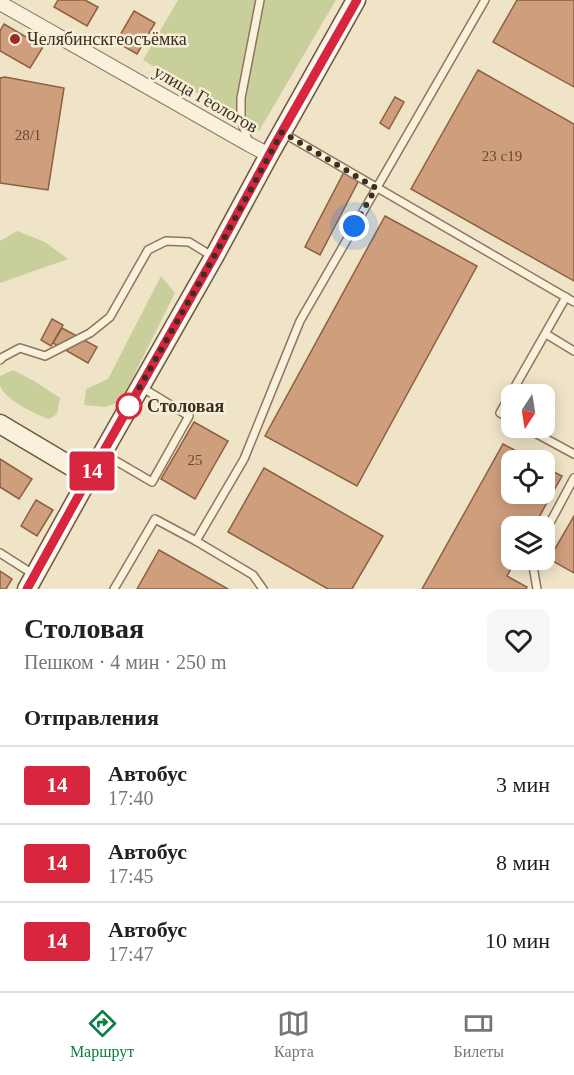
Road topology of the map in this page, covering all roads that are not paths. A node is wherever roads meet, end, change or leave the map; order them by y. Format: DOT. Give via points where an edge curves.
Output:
graph roads {
  1 [pos="260,0"];
  2 [pos="357,0"];
  3 [pos="485,0"];
  4 [pos="0,3"];
  5 [pos="282,132"];
  6 [pos="250,145"];
  7 [pos="269,155"];
  8 [pos="376,188"];
  9 [pos="215,255"];
  10 [pos="566,297"];
  11 [pos="574,302"];
  12 [pos="546,334"];
  13 [pos="574,351"];
  14 [pos="0,360"];
  15 [pos="517,384"];
  16 [pos="141,386"];
  17 [pos="0,424"];
  18 [pos="544,438"];
  19 [pos="102,453"];
  20 [pos="574,454"];
  21 [pos="89,477"];
  22 [pos="574,478"];
  23 [pos="554,516"];
  24 [pos="196,541"];
  25 [pos="0,553"];
  26 [pos="534,570"];
  27 [pos="31,582"];
  28 [pos="114,589"];
  29 [pos="263,589"];
  30 [pos="537,589"];
  1 -- 6 [label="lane" via="242,98 241,120"];
  2 -- 5 [label="street"];
  3 -- 8 [label="lane"];
  4 -- 6 [label="street, улица Геологов"];
  5 -- 7 [label="street"];
  5 -- 8 [label="lane"];
  6 -- 7 [label="street, улица Геологов"];
  7 -- 9 [label="street"];
  8 -- 10 [label="lane"];
  8 -- 24 [label="lane" via="300,321 244,459"];
  9 -- 14 [label="lane" via="189,242 166,241 148,250 110,317 90,333 45,356 20,348"];
  9 -- 16 [label="street"];
  10 -- 11 [label="lane"];
  10 -- 12 [label="lane"];
  12 -- 13 [label="lane"];
  12 -- 15 [label="lane"];
  16 -- 19 [label="street"];
  16 -- 19 [label="lane" via="189,416 152,482"];
  17 -- 21 [label="street"];
  18 -- 20 [label="lane"];
  19 -- 21 [label="street"];
  21 -- 27 [label="street"];
  22 -- 23 [label="lane"];
  24 -- 28 [label="lane" via="154,519"];
  24 -- 29 [label="lane" via="253,575"];
  25 -- 27 [label="lane"];
  26 -- 30 [label="lane"];
}
